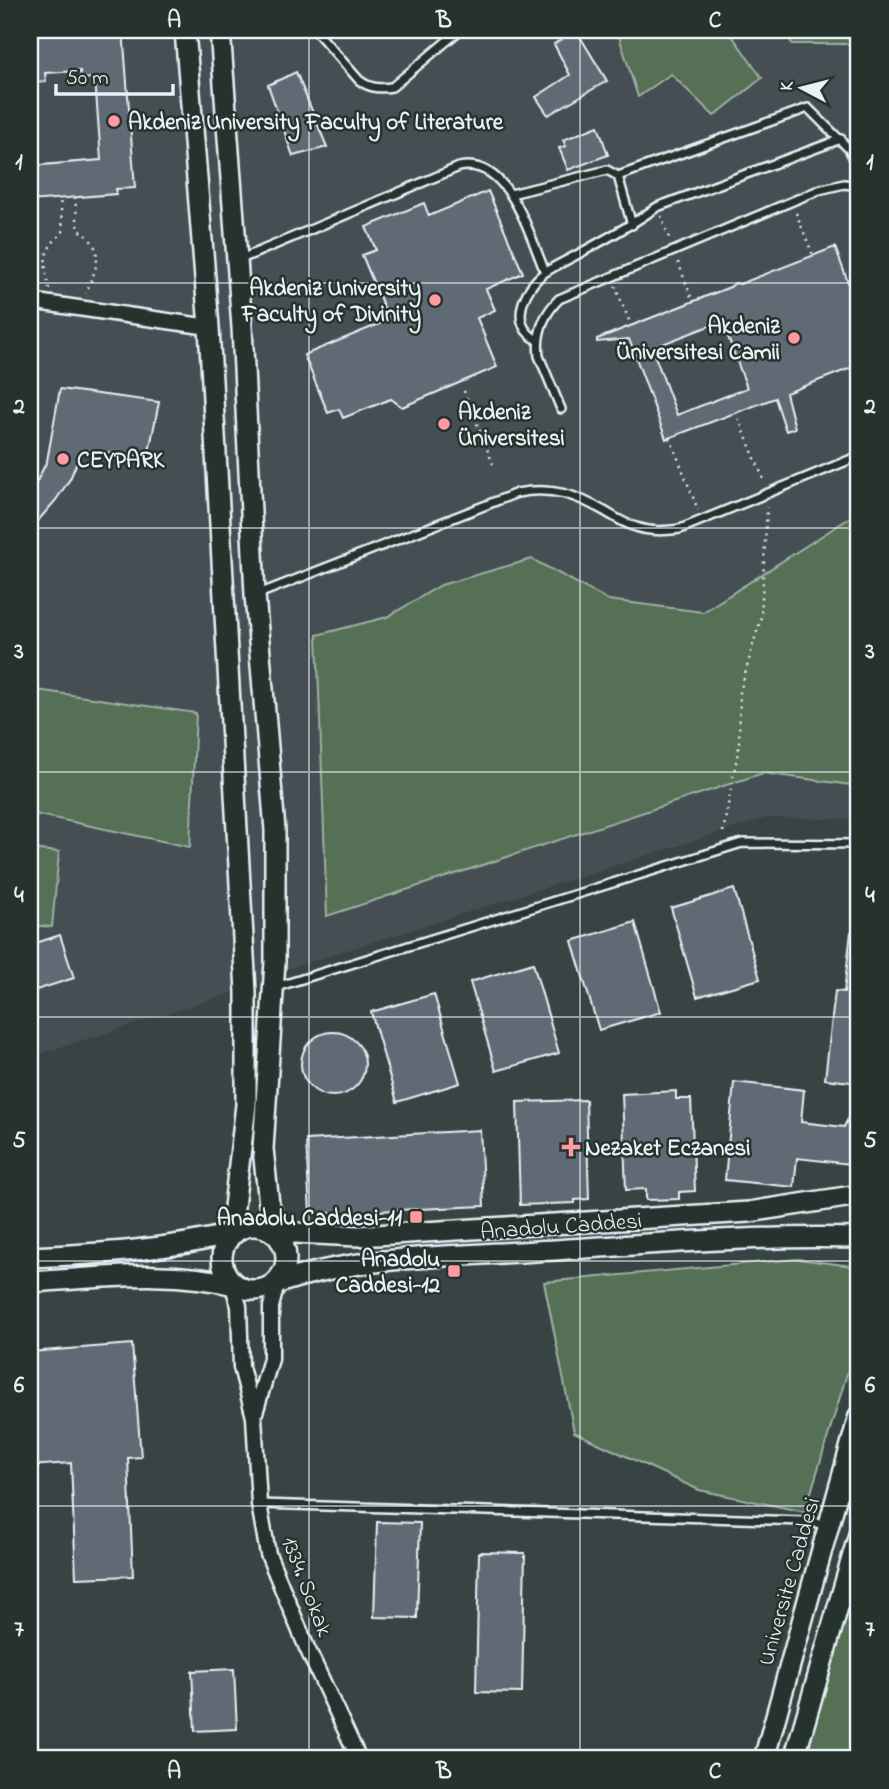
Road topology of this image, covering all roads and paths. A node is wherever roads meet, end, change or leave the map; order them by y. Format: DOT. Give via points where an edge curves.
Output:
graph roads {
  1 [pos="185,30"];
  2 [pos="220,30"];
  3 [pos="315,30"];
  4 [pos="460,30"];
  5 [pos="841,139"];
  6 [pos="858,164"];
  7 [pos="618,176"];
  8 [pos="859,185"];
  9 [pos="511,194"];
  10 [pos="75,197"];
  11 [pos="60,198"];
  12 [pos="792,202"];
  13 [pos="632,225"];
  14 [pos="813,256"];
  15 [pos="237,260"];
  16 [pos="545,272"];
  17 [pos="611,277"];
  18 [pos="49,289"];
  19 [pos="86,293"];
  20 [pos="30,301"];
  21 [pos="631,325"];
  22 [pos="209,327"];
  23 [pos="538,340"];
  24 [pos="464,391"];
  25 [pos="561,409"];
  26 [pos="736,412"];
  27 [pos="670,438"];
  28 [pos="859,456"];
  29 [pos="493,464"];
  30 [pos="768,491"];
  31 [pos="702,520"];
  32 [pos="256,595"];
  33 [pos="723,832"];
  34 [pos="859,844"];
  35 [pos="272,989"];
  36 [pos="859,1195"];
  37 [pos="277,1235"];
  38 [pos="230,1236"];
  39 [pos="859,1238"];
  40 [pos="30,1257"];
  41 [pos="30,1282"];
  42 [pos="234,1283"];
  43 [pos="275,1283"];
  44 [pos="859,1416"];
  45 [pos="254,1417"];
  46 [pos="259,1504"];
  47 [pos="829,1525"];
  48 [pos="859,1534"];
  49 [pos="359,1759"];
  50 [pos="764,1759"];
  51 [pos="794,1759"];
  1 -- 22 [label="street"];
  2 -- 15 [label="street"];
  3 -- 4 [label="lane" via="365,85 382,89 396,84"];
  5 -- 6 [label="lane"];
  5 -- 7 [label="lane" via="808,108"];
  5 -- 13 [label="lane" via="657,207"];
  7 -- 9 [label="lane" via="607,170"];
  7 -- 13 [label="lane"];
  8 -- 12 [label="lane" via="831,186"];
  9 -- 15 [label="lane" via="488,170 459,167"];
  9 -- 16 [label="lane"];
  10 -- 19 [label="path" via="78,229 94,243 98,257"];
  11 -- 18 [label="path" via="63,233 48,246 45,262"];
  12 -- 14 [label="path"];
  12 -- 17 [label="lane"];
  13 -- 16 [label="lane"];
  15 -- 32 [label="street"];
  16 -- 23 [label="lane" via="528,291 520,315 523,327"];
  17 -- 21 [label="path"];
  17 -- 23 [label="lane" via="559,299 547,313"];
  20 -- 22 [label="street"];
  22 -- 38 [label="street" via="246,992 246,1104"];
  23 -- 25 [label="lane" via="538,356"];
  24 -- 29 [label="path"];
  26 -- 30 [label="path"];
  27 -- 31 [label="path"];
  28 -- 30 [label="lane"];
  30 -- 31 [label="lane"];
  30 -- 33 [label="path" via="761,617 740,692 739,747"];
  31 -- 32 [label="lane" via="680,529 649,530 625,524 572,494 529,491"];
  32 -- 35 [label="street" via="275,830"];
  34 -- 35 [label="lane" via="742,843"];
  35 -- 37 [label="street" via="263,1149"];
  36 -- 37 [label="street, Anadolu Caddesi" via="749,1212 359,1237"];
  37 -- 38 [label="street" via="254,1226"];
  37 -- 43 [label="street" via="286,1260"];
  38 -- 40 [label="street" via="83,1255"];
  38 -- 42 [label="street" via="223,1260"];
  39 -- 43 [label="street, Anadolu Caddesi" via="785,1236 395,1260 302,1274"];
  41 -- 42 [label="street" via="156,1275"];
  42 -- 43 [label="street" via="249,1289"];
  42 -- 45 [label="street, 1334. Sokak" via="241,1367"];
  43 -- 45 [label="street, 1334. Sokak" via="271,1359"];
  44 -- 47 [label="street, Universite Caddesi"];
  45 -- 46 [label="street, 1334. Sokak"];
  46 -- 47 [label="lane"];
  46 -- 49 [label="street, 1334. Sokak" via="268,1554"];
  47 -- 50 [label="street, Universite Caddesi"];
  48 -- 51 [label="street"];
}
